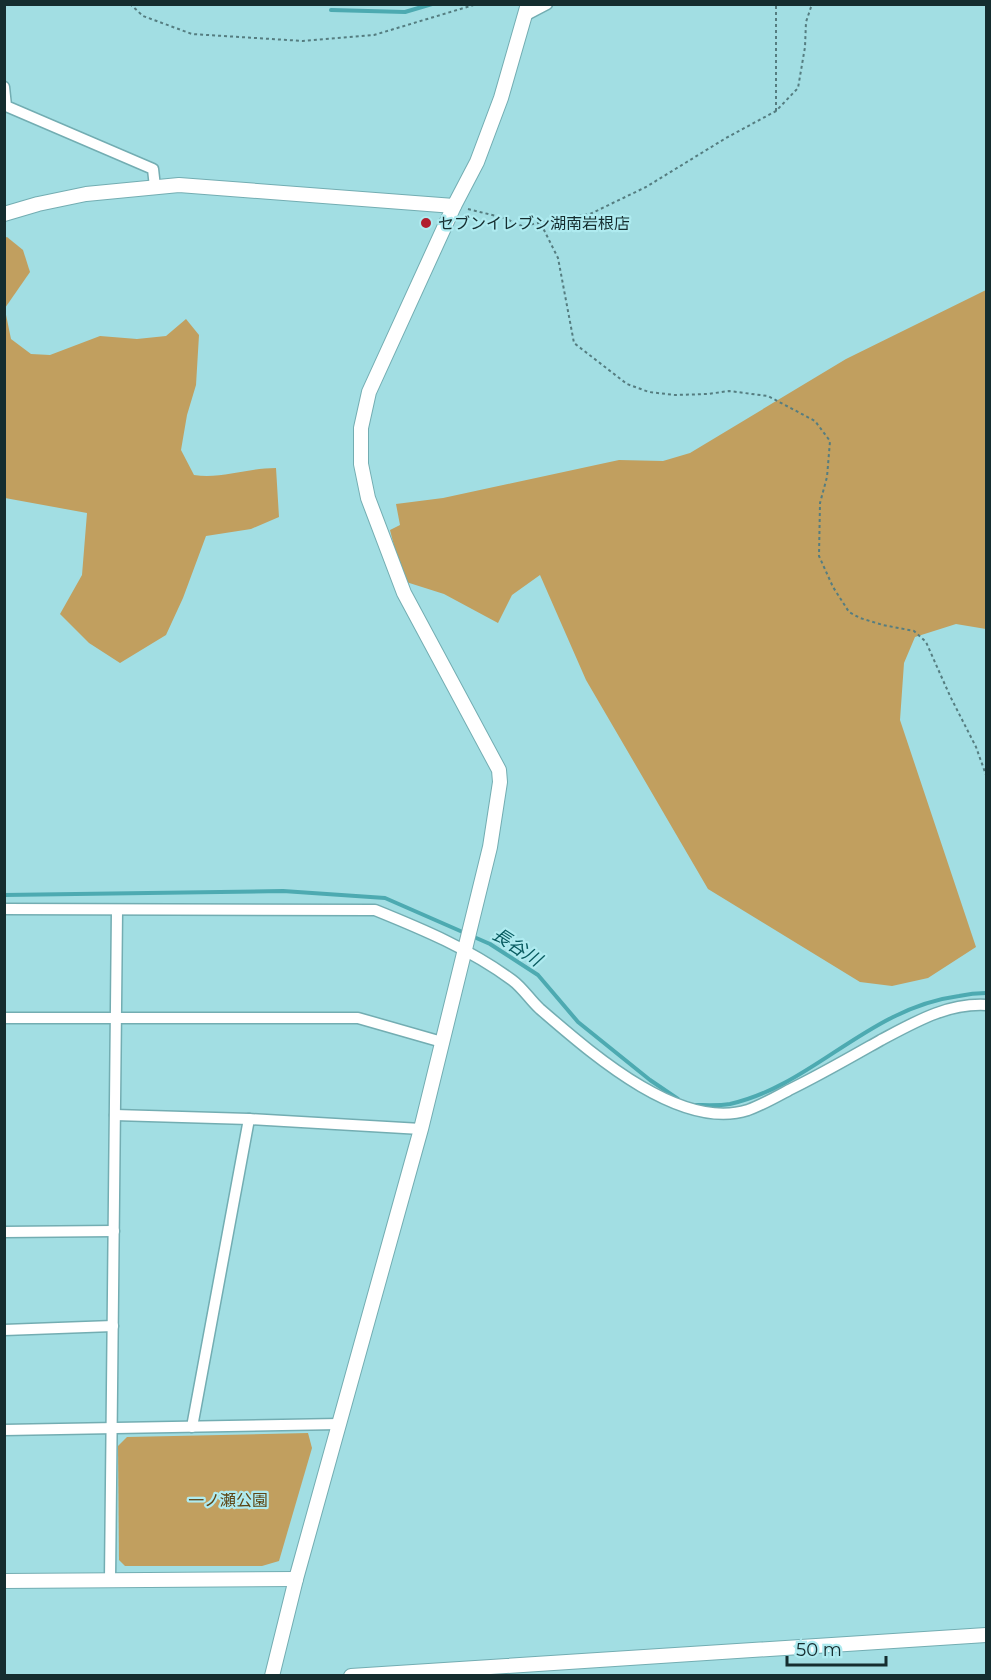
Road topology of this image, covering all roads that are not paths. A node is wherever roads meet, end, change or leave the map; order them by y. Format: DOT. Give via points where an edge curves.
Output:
graph roads {
  1 [pos="547,4"];
  2 [pos="527,10"];
  3 [pos="4,87"];
  4 [pos="155,187"];
  5 [pos="454,206"];
  6 [pos="4,214"];
  7 [pos="4,909"];
  8 [pos="117,911"];
  9 [pos="464,949"];
  10 [pos="987,1005"];
  11 [pos="116,1017"];
  12 [pos="4,1018"];
  13 [pos="442,1042"];
  14 [pos="115,1115"];
  15 [pos="249,1119"];
  16 [pos="421,1130"];
  17 [pos="114,1231"];
  18 [pos="4,1232"];
  19 [pos="113,1326"];
  20 [pos="4,1330"];
  21 [pos="339,1424"];
  22 [pos="192,1427"];
  23 [pos="112,1429"];
  24 [pos="4,1430"];
  25 [pos="296,1579"];
  26 [pos="110,1580"];
  27 [pos="4,1581"];
  28 [pos="987,1635"];
  29 [pos="272,1676"];
  30 [pos="351,1676"];
  1 -- 2 [label="street"];
  2 -- 5 [label="street" via="501,98 477,162"];
  3 -- 4 [label="street" via="6,106 153,169"];
  4 -- 5 [label="street" via="179,185"];
  4 -- 6 [label="street" via="86,194"];
  5 -- 9 [label="street" via="369,392 361,428 361,464 368,498 404,593 499,770 490,847"];
  7 -- 8 [label="street"];
  8 -- 9 [label="street" via="375,910"];
  8 -- 11 [label="street"];
  9 -- 10 [label="street" via="514,981 574,1037 631,1080 671,1102 725,1115 782,1094 945,1009"];
  9 -- 13 [label="street"];
  11 -- 12 [label="street"];
  11 -- 13 [label="street" via="358,1018"];
  11 -- 14 [label="street"];
  13 -- 16 [label="street"];
  14 -- 15 [label="street"];
  14 -- 17 [label="street"];
  15 -- 16 [label="street"];
  15 -- 22 [label="street"];
  16 -- 21 [label="street"];
  17 -- 18 [label="street"];
  17 -- 19 [label="street"];
  19 -- 20 [label="street"];
  19 -- 23 [label="street"];
  21 -- 22 [label="street"];
  21 -- 25 [label="street"];
  22 -- 23 [label="street"];
  23 -- 24 [label="street"];
  23 -- 26 [label="street"];
  25 -- 26 [label="street"];
  25 -- 29 [label="street"];
  26 -- 27 [label="street"];
  28 -- 30 [label="street"];
}
